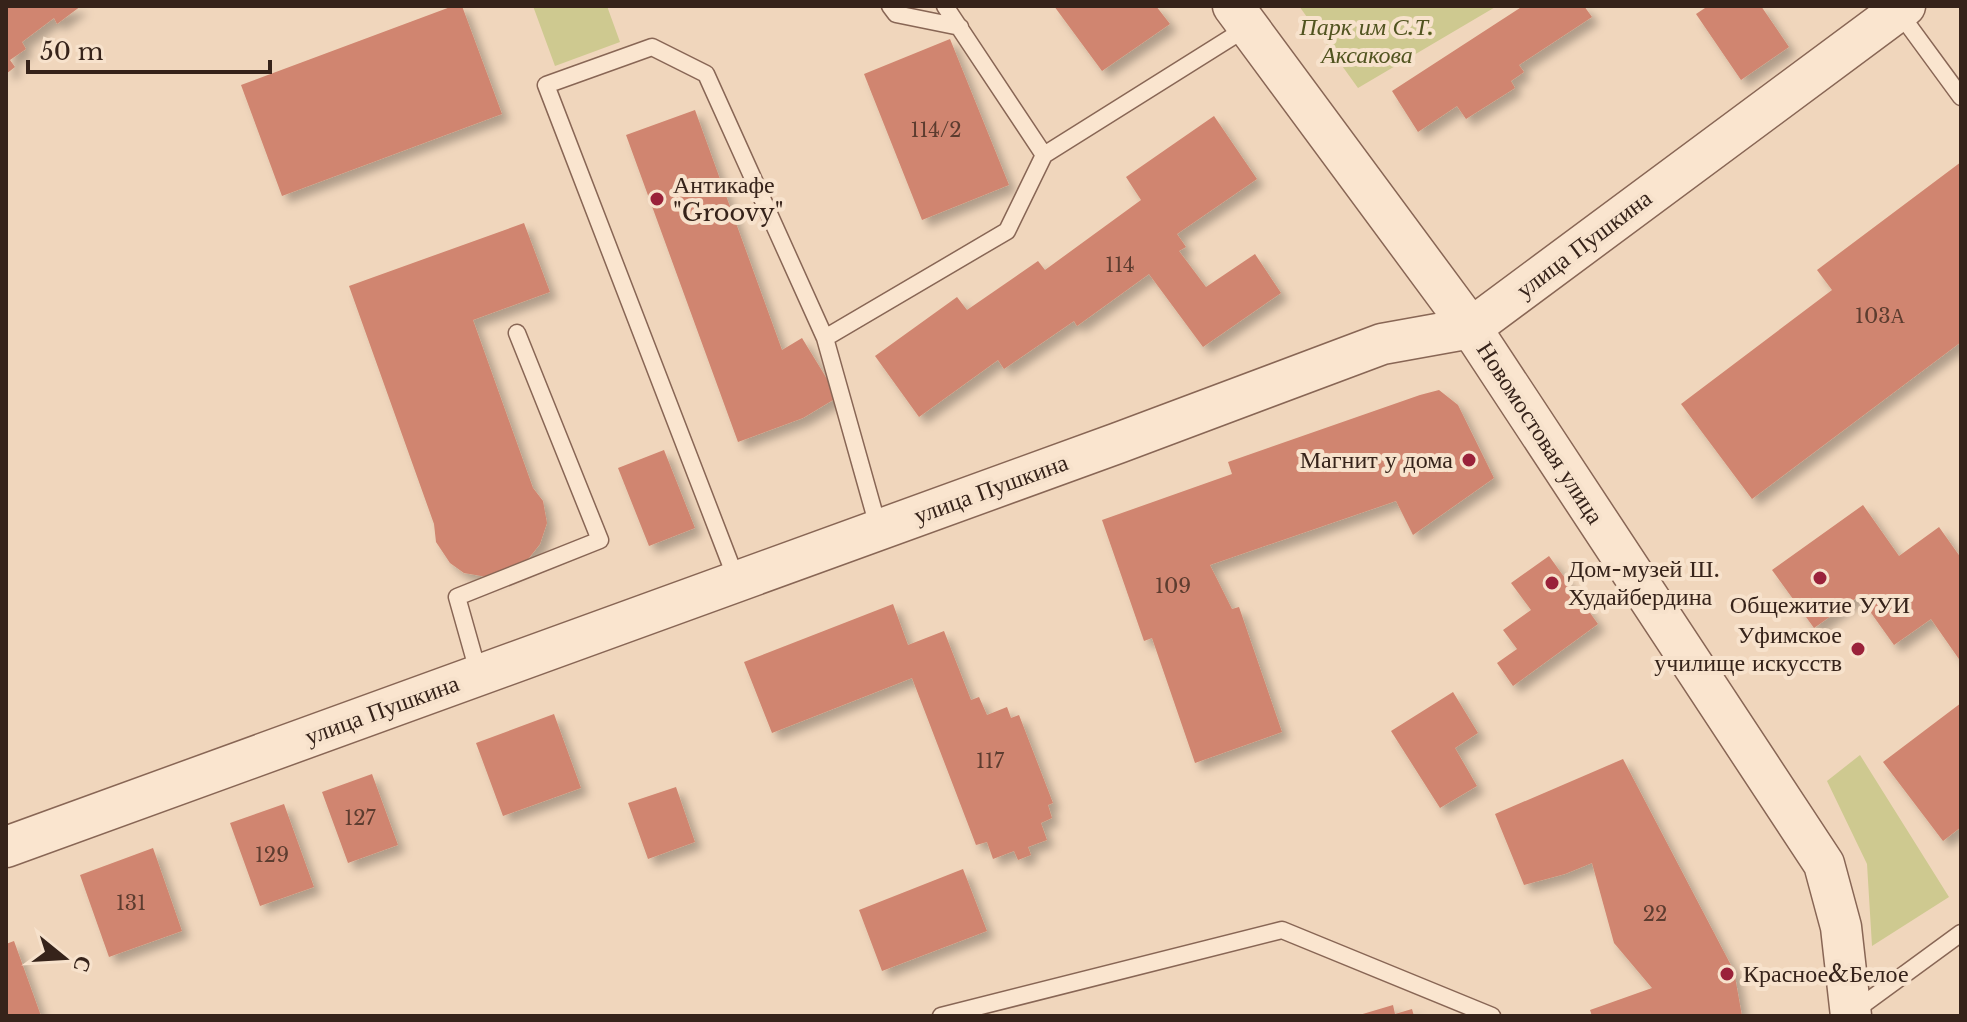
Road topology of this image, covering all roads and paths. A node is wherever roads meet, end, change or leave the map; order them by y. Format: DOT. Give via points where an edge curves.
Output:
graph roads {
  1 [pos="890,6"];
  2 [pos="945,6"];
  3 [pos="1902,8"];
  4 [pos="1240,17"];
  5 [pos="960,27"];
  6 [pos="1961,97"];
  7 [pos="1044,155"];
  8 [pos="1471,328"];
  9 [pos="517,333"];
  10 [pos="825,338"];
  11 [pos="879,530"];
  12 [pos="737,581"];
  13 [pos="479,675"];
  14 [pos="6,847"];
  15 [pos="1961,933"];
  16 [pos="1851,1015"];
  17 [pos="941,1016"];
  18 [pos="1492,1016"];
  1 -- 5 [label="lane" via="896,14"];
  2 -- 5 [label="lane"];
  3 -- 6 [label="lane"];
  3 -- 8 [label="street, улица Пушкина"];
  4 -- 7 [label="lane"];
  4 -- 8 [label="street, Новомостовая улица"];
  5 -- 7 [label="lane"];
  7 -- 10 [label="lane" via="1007,231"];
  8 -- 11 [label="street, улица Пушкина" via="1382,344"];
  8 -- 16 [label="street, Новомостовая улица" via="1824,864 1841,927"];
  9 -- 13 [label="lane" via="600,540 457,597"];
  10 -- 11 [label="lane"];
  10 -- 12 [label="lane" via="706,74 652,47 546,85"];
  11 -- 12 [label="street, улица Пушкина"];
  12 -- 13 [label="street, улица Пушкина"];
  13 -- 14 [label="street, улица Пушкина"];
  15 -- 16 [label="lane"];
  17 -- 18 [label="lane" via="1282,930"];
}
